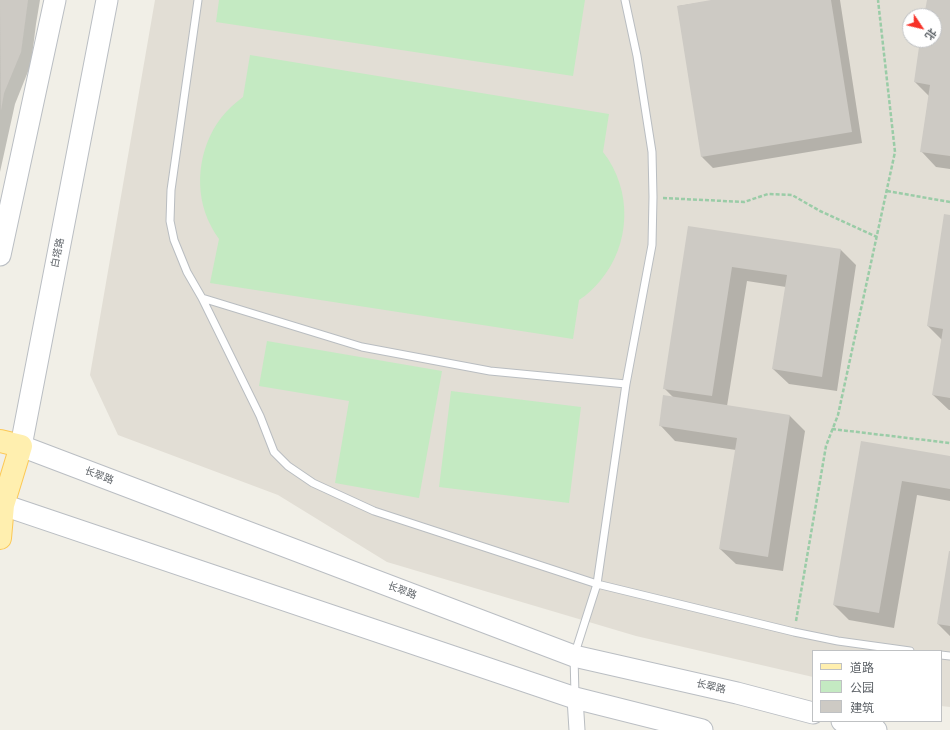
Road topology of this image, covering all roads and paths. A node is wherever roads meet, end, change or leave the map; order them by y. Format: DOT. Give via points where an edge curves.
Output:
graph roads {
  1 [pos="56,0"];
  2 [pos="107,0"];
  3 [pos="198,0"];
  4 [pos="625,0"];
  5 [pos="878,0"];
  6 [pos="887,191"];
  7 [pos="653,197"];
  8 [pos="950,202"];
  9 [pos="877,237"];
  10 [pos="0,255"];
  11 [pos="202,298"];
  12 [pos="626,384"];
  13 [pos="832,429"];
  14 [pos="950,443"];
  15 [pos="10,444"];
  16 [pos="2,504"];
  17 [pos="0,538"];
  18 [pos="597,584"];
  19 [pos="794,632"];
  20 [pos="903,650"];
  21 [pos="574,656"];
  22 [pos="575,698"];
  23 [pos="812,713"];
  24 [pos="846,722"];
  25 [pos="577,730"];
  26 [pos="702,730"];
  27 [pos="876,730"];
  1 -- 10 [label="main road"];
  2 -- 15 [label="main road, 白塔路"];
  3 -- 11 [label="lane" via="171,190 170,221 174,240"];
  4 -- 7 [label="lane" via="637,56 652,152"];
  5 -- 6 [label="path" via="895,152"];
  6 -- 8 [label="path"];
  6 -- 9 [label="path"];
  7 -- 9 [label="path" via="744,202 768,194 792,195"];
  7 -- 12 [label="lane" via="652,245"];
  9 -- 13 [label="path" via="838,415"];
  11 -- 12 [label="lane" via="362,347 490,371"];
  11 -- 18 [label="lane" via="260,416 274,452 288,466 313,483 374,511"];
  12 -- 18 [label="lane"];
  13 -- 14 [label="path"];
  13 -- 19 [label="path" via="826,446"];
  15 -- 16 [label="main road, 白塔路"];
  15 -- 21 [label="main road, 长翠路"];
  16 -- 17 [label="main road, 白塔路"];
  16 -- 22 [label="main road"];
  18 -- 19 [label="lane"];
  18 -- 21 [label="lane"];
  19 -- 20 [label="lane"];
  21 -- 22 [label="lane"];
  21 -- 23 [label="main road, 长翠路"];
  22 -- 25 [label="street"];
  22 -- 26 [label="main road"];
  24 -- 27 [label="main road"];
}
